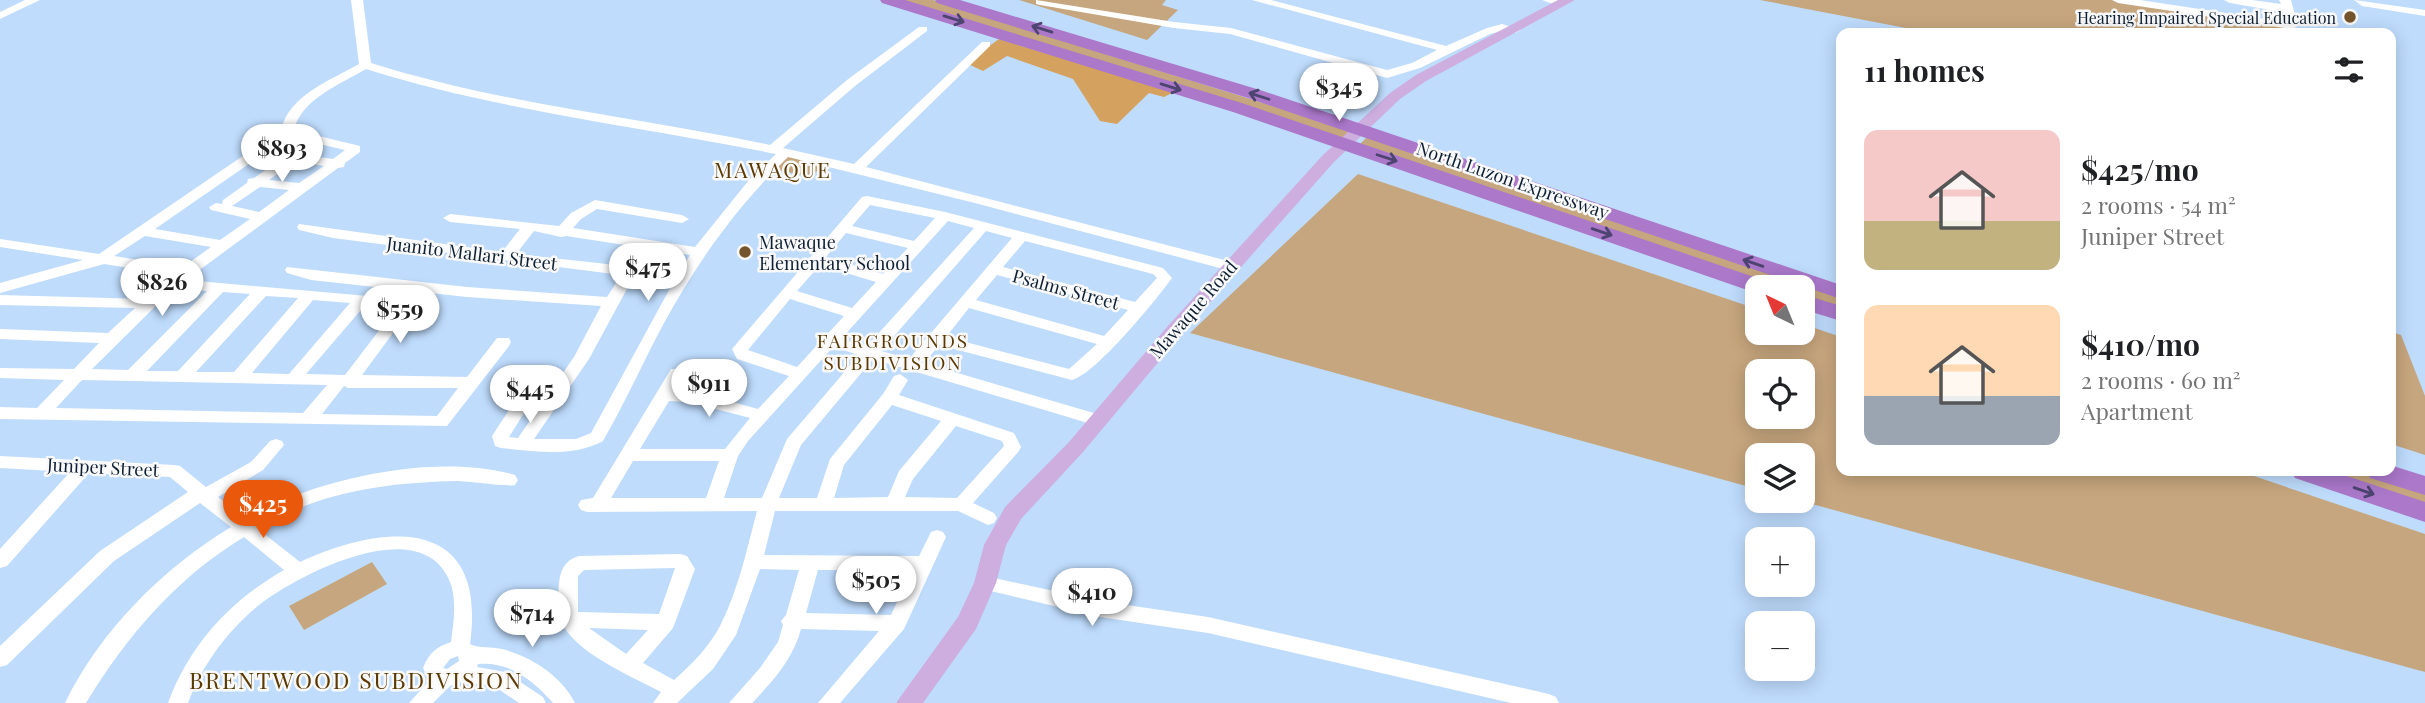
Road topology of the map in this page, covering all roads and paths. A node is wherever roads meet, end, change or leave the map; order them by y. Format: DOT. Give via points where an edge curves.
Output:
graph roads {
  1 [pos="34,0"];
  2 [pos="357,0"];
  3 [pos="888,0"];
  4 [pos="943,0"];
  5 [pos="1258,0"];
  6 [pos="1298,0"];
  7 [pos="2118,0"];
  8 [pos="2230,0"];
  9 [pos="1559,1"];
  10 [pos="2361,1"];
  11 [pos="1040,2"];
  12 [pos="2162,4"];
  13 [pos="2286,5"];
  14 [pos="2399,5"];
  15 [pos="2425,13"];
  16 [pos="0,16"];
  17 [pos="923,29"];
  18 [pos="1515,30"];
  19 [pos="986,44"];
  20 [pos="1459,44"];
  21 [pos="1445,49"];
  22 [pos="365,65"];
  23 [pos="287,132"];
  24 [pos="318,139"];
  25 [pos="779,151"];
  26 [pos="293,157"];
  27 [pos="339,164"];
  28 [pos="857,169"];
  29 [pos="253,182"];
  30 [pos="303,188"];
  31 [pos="945,216"];
  32 [pos="262,217"];
  33 [pos="450,218"];
  34 [pos="682,219"];
  35 [pos="530,226"];
  36 [pos="983,226"];
  37 [pos="304,227"];
  38 [pos="844,228"];
  39 [pos="142,231"];
  40 [pos="561,233"];
  41 [pos="1022,235"];
  42 [pos="0,243"];
  43 [pos="223,245"];
  44 [pos="917,246"];
  45 [pos="699,252"];
  46 [pos="506,257"];
  47 [pos="819,260"];
  48 [pos="98,261"];
  49 [pos="1231,267"];
  50 [pos="292,270"];
  51 [pos="996,270"];
  52 [pos="185,272"];
  53 [pos="629,273"];
  54 [pos="683,277"];
  55 [pos="887,280"];
  56 [pos="1745,282"];
  57 [pos="171,283"];
  58 [pos="219,287"];
  59 [pos="0,288"];
  60 [pos="263,290"];
  61 [pos="1836,290"];
  62 [pos="310,293"];
  63 [pos="789,294"];
  64 [pos="362,299"];
  65 [pos="0,300"];
  66 [pos="611,302"];
  67 [pos="967,302"];
  68 [pos="149,304"];
  69 [pos="1815,305"];
  70 [pos="1137,307"];
  71 [pos="1836,312"];
  72 [pos="854,314"];
  73 [pos="0,334"];
  74 [pos="111,338"];
  75 [pos="935,339"];
  76 [pos="830,341"];
  77 [pos="503,342"];
  78 [pos="1107,342"];
  79 [pos="869,354"];
  80 [pos="920,357"];
  81 [pos="0,373"];
  82 [pos="677,373"];
  83 [pos="800,374"];
  84 [pos="76,375"];
  85 [pos="131,376"];
  86 [pos="183,376"];
  87 [pos="239,377"];
  88 [pos="293,379"];
  89 [pos="901,380"];
  90 [pos="344,382"];
  91 [pos="473,383"];
  92 [pos="528,394"];
  93 [pos="663,395"];
  94 [pos="888,398"];
  95 [pos="0,413"];
  96 [pos="41,414"];
  97 [pos="760,415"];
  98 [pos="953,418"];
  99 [pos="308,419"];
  100 [pos="1098,420"];
  101 [pos="523,443"];
  102 [pos="276,445"];
  103 [pos="627,455"];
  104 [pos="730,455"];
  105 [pos="6,462"];
  106 [pos="85,466"];
  107 [pos="0,476"];
  108 [pos="2319,476"];
  109 [pos="2394,476"];
  110 [pos="509,481"];
  111 [pos="2425,486"];
  112 [pos="201,496"];
  113 [pos="824,503"];
  114 [pos="712,504"];
  115 [pos="768,504"];
  116 [pos="894,504"];
  117 [pos="961,505"];
  118 [pos="2425,512"];
  119 [pos="988,518"];
  120 [pos="243,529"];
  121 [pos="937,537"];
  122 [pos="0,561"];
  123 [pos="753,562"];
  124 [pos="926,563"];
  125 [pos="810,564"];
  126 [pos="296,570"];
  127 [pos="985,583"];
  128 [pos="570,620"];
  129 [pos="791,621"];
  130 [pos="666,622"];
  131 [pos="897,623"];
  132 [pos="466,652"];
  133 [pos="0,659"];
  134 [pos="629,665"];
  135 [pos="447,679"];
  136 [pos="670,697"];
  137 [pos="75,703"];
  138 [pos="178,703"];
  139 [pos="419,703"];
  140 [pos="536,703"];
  141 [pos="565,703"];
  142 [pos="740,703"];
  143 [pos="828,703"];
  144 [pos="908,703"];
  145 [pos="1549,703"];
  1 -- 16 [label="street"];
  2 -- 22 [label="street"];
  3 -- 56 [label="highway, North Luzon Expressway, one-way" via="1239,108"];
  61 -- 4 [label="highway, North Luzon Expressway, one-way" via="1267,99"];
  5 -- 21 [label="street"];
  6 -- 20 [label="street"];
  7 -- 12 [label="street"];
  8 -- 13 [label="street"];
  9 -- 18 [label="main road, Mawaque Road"];
  10 -- 14 [label="street"];
  11 -- 21 [label="street" via="1231,31 1387,74 1399,73"];
  12 -- 13 [label="street" via="2286,27 2293,23"];
  14 -- 15 [label="street"];
  17 -- 25 [label="street" via="851,83"];
  18 -- 20 [label="street" via="1504,27"];
  18 -- 49 [label="main road, Mawaque Road" via="1421,78 1376,113"];
  19 -- 28 [label="street"];
  20 -- 21 [label="street"];
  22 -- 23 [label="street" via="295,110"];
  22 -- 25 [label="street" via="416,83 518,106"];
  23 -- 24 [label="street"];
  23 -- 39 [label="street"];
  24 -- 26 [label="street"];
  24 -- 27 [label="street" via="355,149"];
  25 -- 28 [label="street"];
  25 -- 45 [label="street"];
  26 -- 27 [label="street"];
  26 -- 29 [label="street"];
  27 -- 30 [label="street"];
  28 -- 49 [label="street"];
  29 -- 30 [label="street"];
  29 -- 32 [label="street" via="222,205"];
  30 -- 32 [label="street"];
  31 -- 36 [label="street"];
  31 -- 38 [label="street" via="873,199 864,201"];
  31 -- 44 [label="street"];
  32 -- 43 [label="street"];
  33 -- 35 [label="street"];
  34 -- 40 [label="street" via="595,204"];
  35 -- 40 [label="street"];
  35 -- 46 [label="street"];
  36 -- 41 [label="street"];
  36 -- 79 [label="street"];
  37 -- 46 [label="street, Juanito Mallari Street"];
  38 -- 44 [label="street"];
  38 -- 47 [label="street"];
  39 -- 43 [label="street"];
  39 -- 48 [label="street"];
  40 -- 45 [label="street"];
  41 -- 51 [label="street"];
  41 -- 70 [label="street" via="1163,274 1165,278"];
  42 -- 48 [label="street"];
  43 -- 52 [label="street"];
  44 -- 55 [label="street"];
  45 -- 54 [label="street"];
  46 -- 53 [label="street, Juanito Mallari Street"];
  47 -- 55 [label="street"];
  47 -- 63 [label="street"];
  48 -- 52 [label="street"];
  48 -- 59 [label="street"];
  49 -- 100 [label="main road, Mawaque Road"];
  50 -- 66 [label="street" via="467,292"];
  51 -- 67 [label="street"];
  51 -- 70 [label="street, Psalms Street"];
  52 -- 57 [label="street"];
  53 -- 54 [label="street, Juanito Mallari Street"];
  53 -- 66 [label="street"];
  54 -- 101 [label="street" via="597,437 585,443"];
  55 -- 72 [label="street"];
  57 -- 58 [label="street"];
  57 -- 68 [label="street"];
  58 -- 60 [label="street"];
  58 -- 85 [label="street"];
  60 -- 62 [label="street"];
  60 -- 86 [label="street"];
  62 -- 64 [label="street"];
  62 -- 87 [label="street"];
  63 -- 72 [label="street"];
  63 -- 83 [label="street" via="740,353"];
  64 -- 88 [label="street"];
  64 -- 90 [label="street" via="409,305"];
  65 -- 68 [label="street"];
  66 -- 101 [label="street" via="581,359"];
  67 -- 75 [label="street"];
  67 -- 78 [label="street"];
  68 -- 74 [label="street"];
  69 -- 71 [label="highway"];
  70 -- 78 [label="street"];
  72 -- 76 [label="street"];
  73 -- 74 [label="street"];
  74 -- 84 [label="street"];
  75 -- 78 [label="street" via="1067,375 1078,373"];
  75 -- 80 [label="street"];
  76 -- 79 [label="street"];
  76 -- 83 [label="street"];
  77 -- 91 [label="street"];
  79 -- 100 [label="street"];
  79 -- 115 [label="street" via="793,443"];
  81 -- 84 [label="street"];
  82 -- 93 [label="street"];
  83 -- 97 [label="street"];
  84 -- 85 [label="street"];
  84 -- 96 [label="street"];
  85 -- 86 [label="street"];
  86 -- 87 [label="street"];
  87 -- 88 [label="street"];
  88 -- 90 [label="street"];
  89 -- 94 [label="street"];
  90 -- 91 [label="street"];
  90 -- 99 [label="street"];
  91 -- 99 [label="street" via="441,422"];
  92 -- 101 [label="street" via="499,440"];
  93 -- 97 [label="street" via="689,396"];
  93 -- 103 [label="street"];
  94 -- 98 [label="street"];
  94 -- 113 [label="street" via="836,463"];
  95 -- 96 [label="street"];
  96 -- 99 [label="street"];
  97 -- 104 [label="street"];
  98 -- 116 [label="street" via="905,476"];
  98 -- 117 [label="street" via="1008,437 1013,447"];
  100 -- 127 [label="main road, Mawaque Road" via="1013,513 995,545"];
  102 -- 112 [label="street" via="257,466"];
  103 -- 104 [label="street"];
  103 -- 114 [label="street" via="592,505"];
  104 -- 114 [label="street"];
  105 -- 106 [label="street, Juniper Street"];
  105 -- 107 [label="street"];
  106 -- 112 [label="street, Juniper Street" via="174,471"];
  106 -- 122 [label="street"];
  108 -- 118 [label="highway, one-way"];
  109 -- 111 [label="highway"];
  110 -- 120 [label="street" via="495,475 409,474 373,479 278,509"];
  112 -- 120 [label="street, Juniper Street"];
  112 -- 133 [label="street" via="107,556"];
  113 -- 115 [label="street"];
  113 -- 116 [label="street"];
  114 -- 115 [label="street"];
  115 -- 123 [label="street"];
  116 -- 117 [label="street"];
  117 -- 119 [label="street"];
  120 -- 126 [label="street, Juniper Street"];
  120 -- 137 [label="street" via="156,594 104,655"];
  121 -- 124 [label="street"];
  123 -- 125 [label="street"];
  123 -- 136 [label="street" via="729,629 706,663"];
  124 -- 125 [label="street"];
  124 -- 131 [label="street"];
  125 -- 129 [label="street"];
  126 -- 132 [label="street" via="348,550 387,542 433,552 450,564 457,579"];
  126 -- 138 [label="street" via="234,617 188,676"];
  127 -- 144 [label="main road, Mawaque Road" via="968,622"];
  127 -- 145 [label="street" via="1100,609 1208,625"];
  128 -- 130 [label="street"];
  128 -- 130 [label="street" via="569,573 579,562 680,561 687,569"];
  128 -- 134 [label="street" via="580,634"];
  129 -- 131 [label="street"];
  129 -- 142 [label="street" via="787,645 778,661"];
  130 -- 134 [label="street"];
  131 -- 143 [label="street"];
  132 -- 135 [label="street" via="442,654 434,663 433,672"];
  132 -- 141 [label="street" via="513,661"];
  134 -- 136 [label="street"];
  135 -- 139 [label="street"];
  135 -- 140 [label="street" via="498,678"];
}
